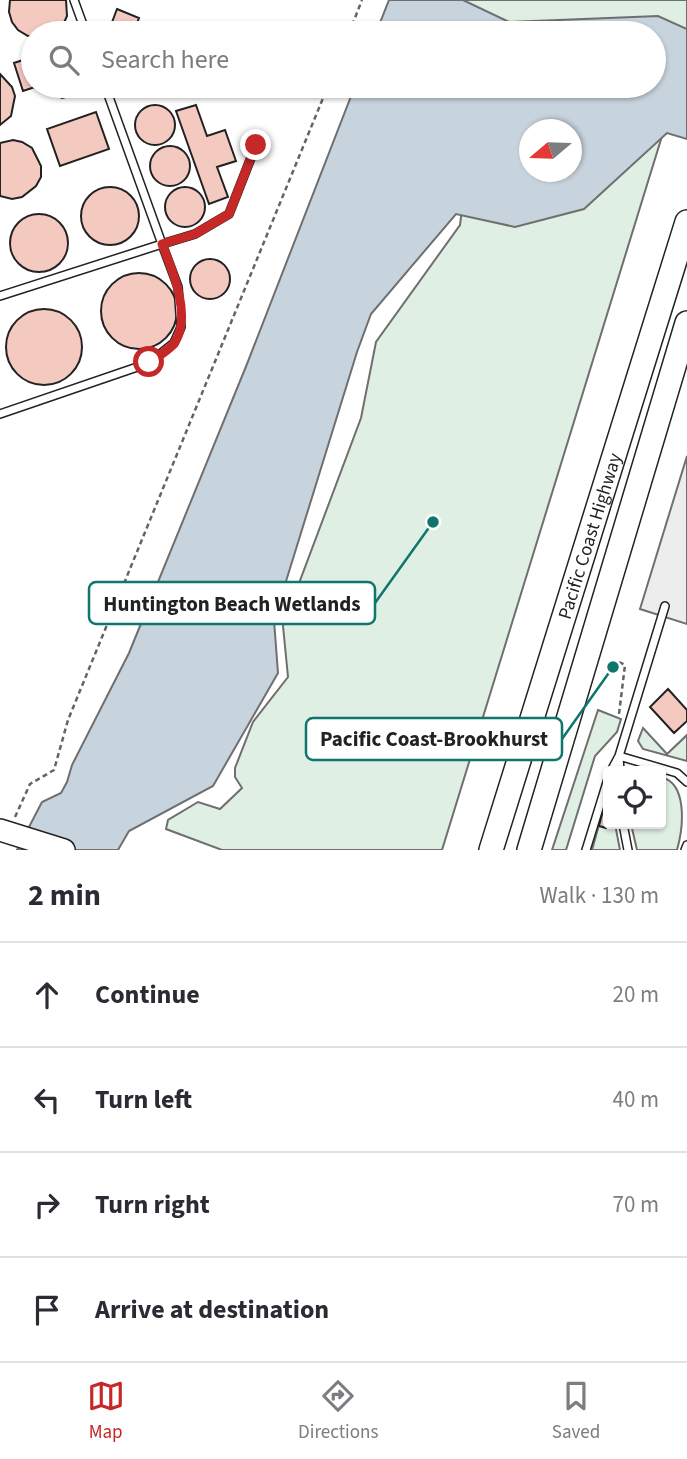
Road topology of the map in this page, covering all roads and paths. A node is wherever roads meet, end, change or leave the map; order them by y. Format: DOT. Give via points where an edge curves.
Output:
graph roads {
  1 [pos="74,0"];
  2 [pos="362,0"];
  3 [pos="82,21"];
  4 [pos="354,21"];
  5 [pos="109,98"];
  6 [pos="323,98"];
  7 [pos="256,145"];
  8 [pos="687,222"];
  9 [pos="162,244"];
  10 [pos="0,296"];
  11 [pos="687,323"];
  12 [pos="0,414"];
  13 [pos="665,606"];
  14 [pos="619,662"];
  15 [pos="631,719"];
  16 [pos="619,756"];
  17 [pos="614,766"];
  18 [pos="620,766"];
  19 [pos="687,782"];
  20 [pos="603,795"];
  21 [pos="624,829"];
  22 [pos="4,831"];
  23 [pos="687,845"];
  24 [pos="64,850"];
  25 [pos="491,850"];
  26 [pos="528,850"];
  27 [pos="586,850"];
  28 [pos="628,850"];
  29 [pos="685,850"];
  1 -- 3 [label="lane"];
  2 -- 4 [label="path"];
  5 -- 9 [label="lane"];
  6 -- 22 [label="path" via="68,720 57,763 28,787"];
  7 -- 9 [label="lane" via="229,214 195,234"];
  8 -- 25 [label="highway, Pacific Coast Highway"];
  9 -- 10 [label="lane"];
  9 -- 12 [label="lane" via="178,287 181,327 174,343 149,362"];
  11 -- 26 [label="highway, Pacific Coast Highway"];
  13 -- 15 [label="lane"];
  14 -- 15 [label="path" via="625,665 619,713"];
  15 -- 16 [label="lane"];
  16 -- 17 [label="lane"];
  16 -- 18 [label="lane"];
  16 -- 19 [label="lane" via="677,773"];
  20 -- 27 [label="lane"];
  21 -- 28 [label="lane"];
  22 -- 24 [label="main road"];
  23 -- 29 [label="lane"];
}
